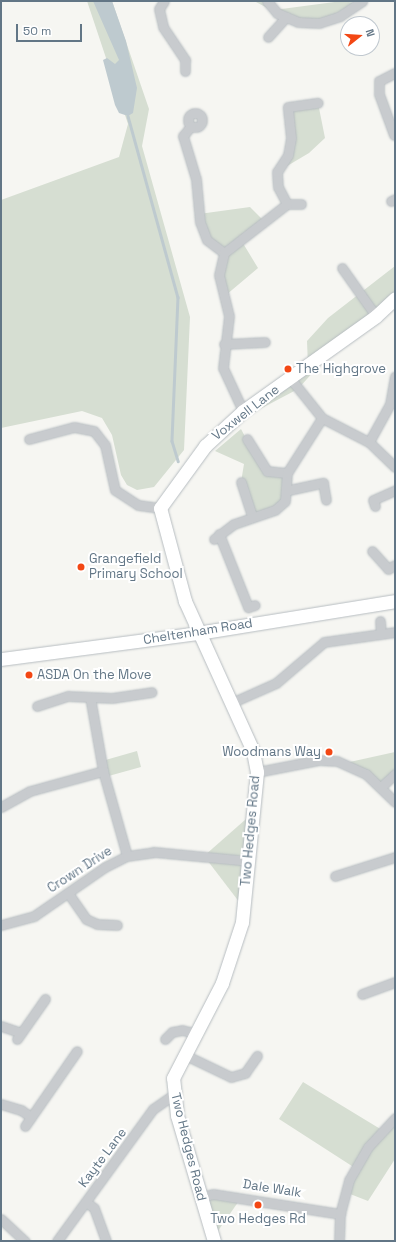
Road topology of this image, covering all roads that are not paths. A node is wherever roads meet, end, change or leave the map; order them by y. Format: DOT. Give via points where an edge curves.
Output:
graph roads {
  1 [pos="164,1"];
  2 [pos="267,1"];
  3 [pos="357,2"];
  4 [pos="286,17"];
  5 [pos="268,37"];
  6 [pos="185,71"];
  7 [pos="395,73"];
  8 [pos="318,103"];
  9 [pos="191,126"];
  10 [pos="394,135"];
  11 [pos="287,204"];
  12 [pos="301,204"];
  13 [pos="224,253"];
  14 [pos="342,268"];
  15 [pos="395,298"];
  16 [pos="376,316"];
  17 [pos="265,342"];
  18 [pos="224,344"];
  19 [pos="395,376"];
  20 [pos="290,378"];
  21 [pos="392,405"];
  22 [pos="243,411"];
  23 [pos="322,418"];
  24 [pos="29,439"];
  25 [pos="247,440"];
  26 [pos="369,442"];
  27 [pos="395,467"];
  28 [pos="287,473"];
  29 [pos="241,482"];
  30 [pos="289,490"];
  31 [pos="395,490"];
  32 [pos="326,500"];
  33 [pos="375,506"];
  34 [pos="160,508"];
  35 [pos="252,516"];
  36 [pos="372,551"];
  37 [pos="395,566"];
  38 [pos="395,601"];
  39 [pos="255,605"];
  40 [pos="380,621"];
  41 [pos="395,632"];
  42 [pos="198,633"];
  43 [pos="381,634"];
  44 [pos="1,659"];
  45 [pos="152,692"];
  46 [pos="90,697"];
  47 [pos="231,703"];
  48 [pos="37,706"];
  49 [pos="103,771"];
  50 [pos="257,772"];
  51 [pos="395,774"];
  52 [pos="382,786"];
  53 [pos="395,802"];
  54 [pos="1,807"];
  55 [pos="127,856"];
  56 [pos="395,857"];
  57 [pos="249,860"];
  58 [pos="335,876"];
  59 [pos="68,893"];
  60 [pos="1,925"];
  61 [pos="117,925"];
  62 [pos="395,982"];
  63 [pos="362,994"];
  64 [pos="45,999"];
  65 [pos="1,1026"];
  66 [pos="198,1034"];
  67 [pos="165,1039"];
  68 [pos="77,1051"];
  69 [pos="185,1055"];
  70 [pos="258,1056"];
  71 [pos="173,1095"];
  72 [pos="1,1104"];
  73 [pos="31,1117"];
  74 [pos="395,1118"];
  75 [pos="25,1126"];
  76 [pos="201,1197"];
  77 [pos="86,1202"];
  78 [pos="340,1214"];
  79 [pos="1,1219"];
  80 [pos="25,1241"];
  81 [pos="57,1241"];
  82 [pos="106,1241"];
  83 [pos="214,1241"];
  84 [pos="339,1241"];
  1 -- 6 [label="street" via="159,9 162,27 185,60"];
  2 -- 4 [label="street"];
  3 -- 4 [label="street" via="340,16 319,23 298,22"];
  4 -- 5 [label="street"];
  7 -- 10 [label="street" via="379,81 379,94"];
  8 -- 11 [label="street" via="288,108 289,149 278,172 278,187"];
  9 -- 13 [label="street" via="183,136 196,179 200,222 207,240"];
  11 -- 12 [label="street"];
  11 -- 13 [label="street"];
  13 -- 18 [label="street" via="219,275 229,316"];
  14 -- 16 [label="street"];
  15 -- 16 [label="street, Voxwell Lane"];
  16 -- 20 [label="street, Voxwell Lane"];
  17 -- 18 [label="street"];
  18 -- 22 [label="street" via="224,368"];
  19 -- 21 [label="street"];
  20 -- 22 [label="street, Voxwell Lane"];
  20 -- 23 [label="street"];
  21 -- 26 [label="street"];
  22 -- 34 [label="street, Voxwell Lane" via="205,446"];
  23 -- 26 [label="street"];
  23 -- 28 [label="street"];
  24 -- 34 [label="street" via="74,427 94,430 105,445 115,490 138,505"];
  25 -- 28 [label="street" via="267,471"];
  26 -- 27 [label="street"];
  28 -- 30 [label="street"];
  29 -- 35 [label="street"];
  30 -- 32 [label="street" via="323,483"];
  30 -- 35 [label="street" via="285,501 275,510"];
  31 -- 33 [label="street" via="373,500"];
  34 -- 42 [label="street" via="185,601"];
  35 -- 39 [label="street" via="216,537 248,607"];
  36 -- 37 [label="street" via="388,569"];
  38 -- 42 [label="street, Cheltenham Road"];
  40 -- 43 [label="street"];
  41 -- 43 [label="street"];
  42 -- 44 [label="street, Cheltenham Road"];
  42 -- 47 [label="street, Two Hedges Road"];
  43 -- 47 [label="street" via="324,642 276,683"];
  45 -- 46 [label="street"];
  46 -- 48 [label="street" via="68,696"];
  46 -- 49 [label="street"];
  47 -- 50 [label="street, Two Hedges Road" via="253,751"];
  49 -- 54 [label="street" via="30,791"];
  49 -- 55 [label="street"];
  50 -- 52 [label="street" via="319,760 337,761 359,770"];
  50 -- 57 [label="street, Two Hedges Road"];
  51 -- 52 [label="street"];
  52 -- 53 [label="street"];
  55 -- 57 [label="street, Crown Drive" via="154,852"];
  55 -- 59 [label="street, Crown Drive"];
  56 -- 58 [label="street"];
  57 -- 66 [label="street, Two Hedges Road" via="242,922 222,983"];
  59 -- 60 [label="street, Crown Drive" via="34,916"];
  59 -- 61 [label="street" via="86,919 97,924"];
  62 -- 63 [label="street"];
  64 -- 65 [label="street" via="19,1036"];
  66 -- 67 [label="street" via="182,1030 172,1032"];
  66 -- 69 [label="street, Two Hedges Road"];
  68 -- 73 [label="street"];
  69 -- 70 [label="street" via="231,1077 245,1073"];
  69 -- 71 [label="street, Two Hedges Road" via="173,1078"];
  71 -- 76 [label="street, Two Hedges Road"];
  71 -- 77 [label="street, Kayte Lane" via="153,1109"];
  72 -- 73 [label="street" via="21,1110"];
  73 -- 75 [label="street"];
  74 -- 78 [label="street" via="361,1157 349,1180"];
  76 -- 78 [label="street, Dale Walk" via="213,1194"];
  76 -- 83 [label="street, Two Hedges Road"];
  77 -- 81 [label="street, Kayte Lane"];
  77 -- 82 [label="street" via="94,1208"];
  78 -- 84 [label="street"];
  79 -- 80 [label="street"];
}
